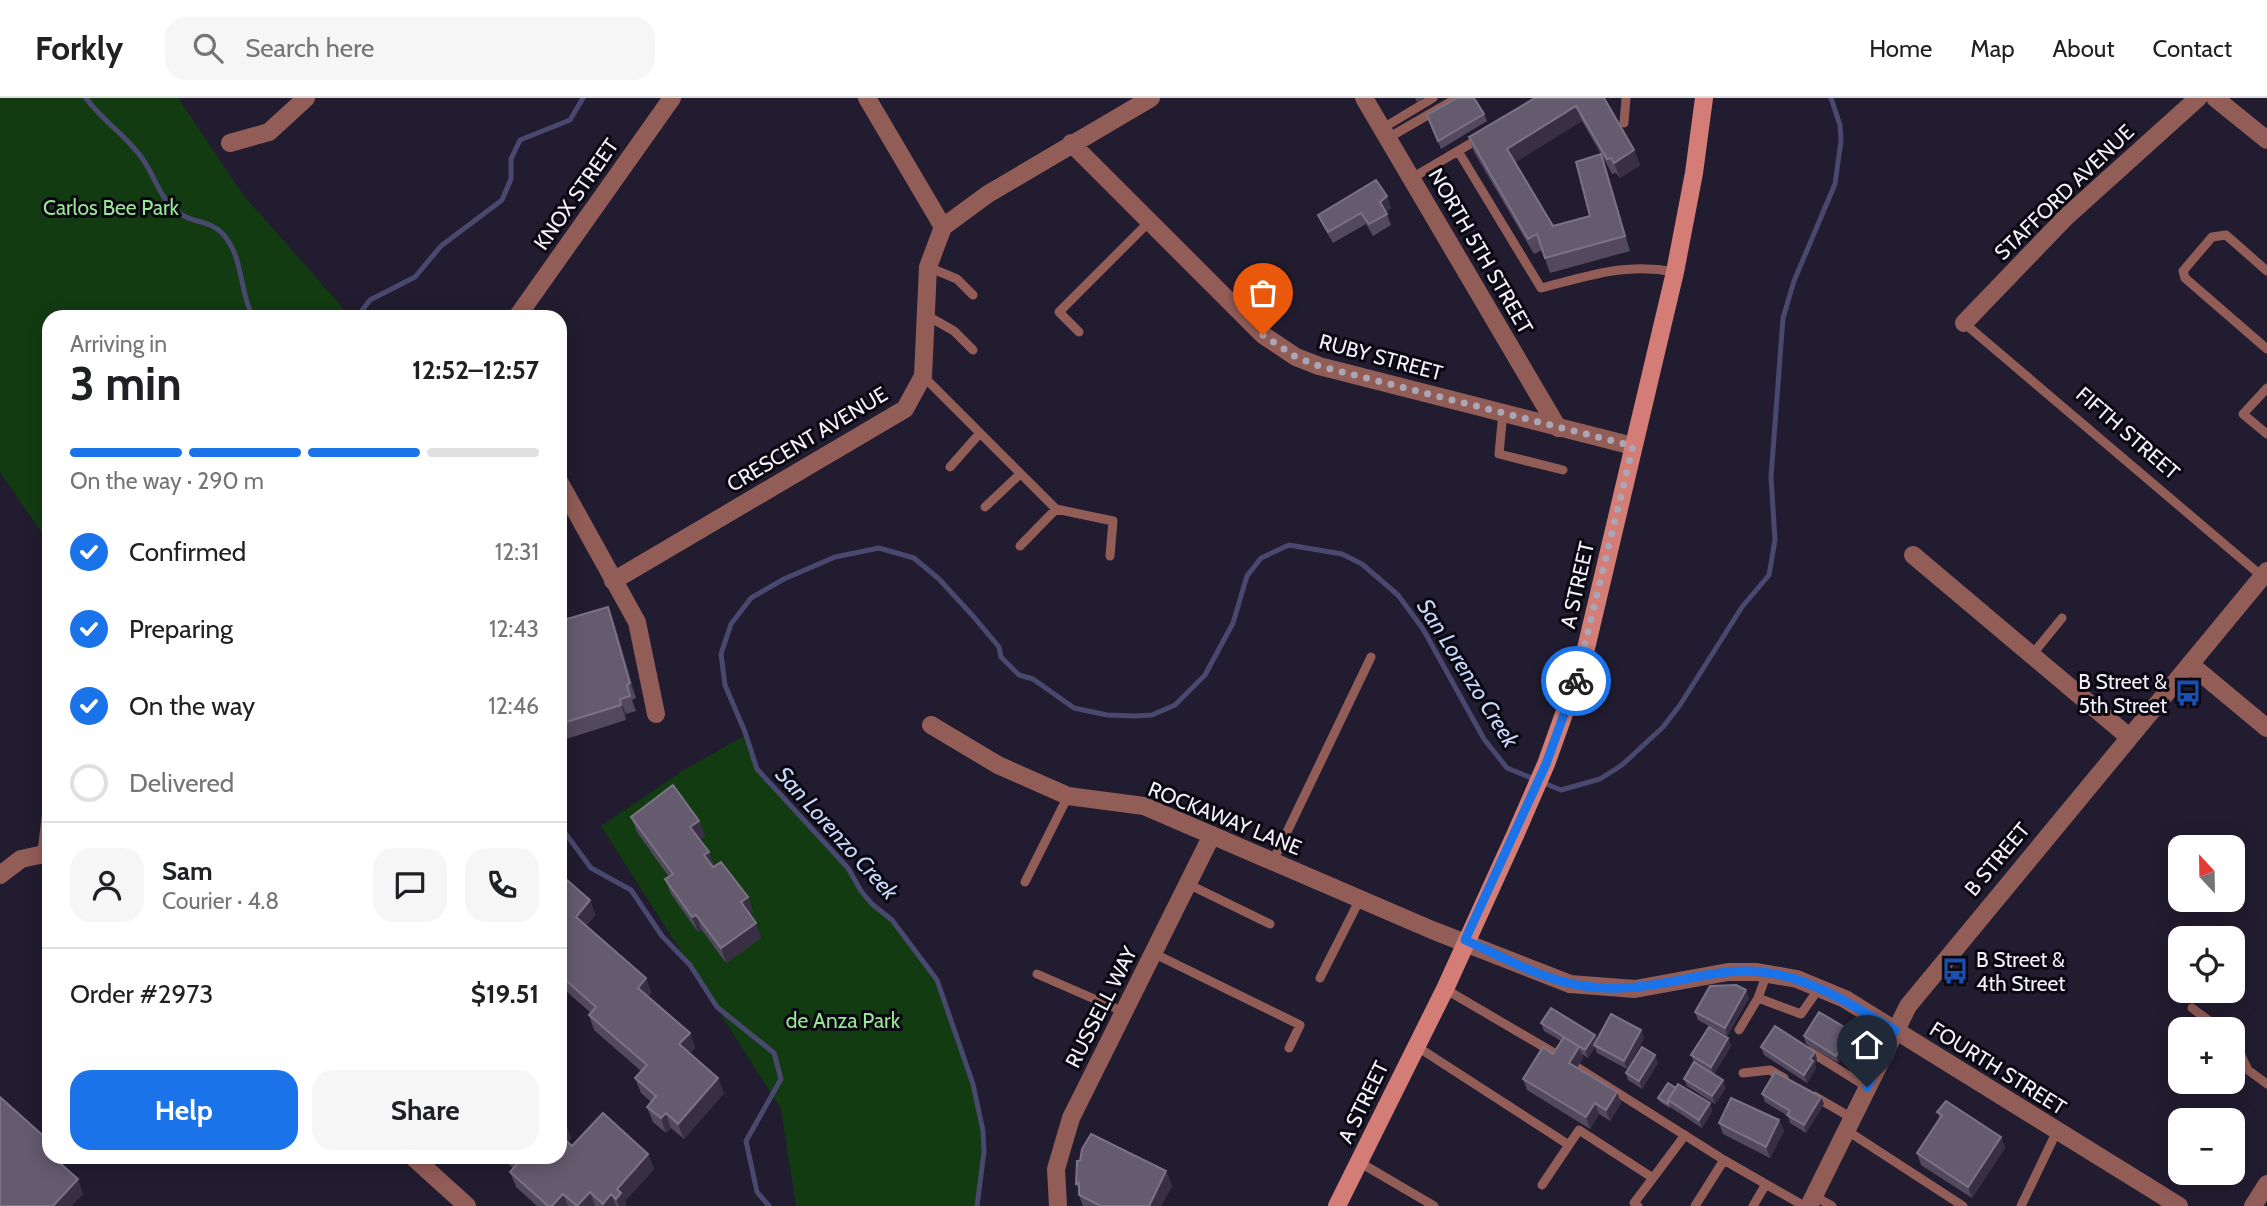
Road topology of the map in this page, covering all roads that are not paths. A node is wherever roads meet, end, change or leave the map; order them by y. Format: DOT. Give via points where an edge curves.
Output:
graph roads {
  1 [pos="306,98"];
  2 [pos="672,98"];
  3 [pos="867,98"];
  4 [pos="1151,98"];
  5 [pos="1364,98"];
  6 [pos="1433,98"];
  7 [pos="1457,98"];
  8 [pos="1626,98"];
  9 [pos="1704,98"];
  10 [pos="2198,98"];
  11 [pos="2216,98"];
  12 [pos="1624,123"];
  13 [pos="1491,132"];
  14 [pos="1385,133"];
  15 [pos="2267,141"];
  16 [pos="230,143"];
  17 [pos="1071,143"];
  18 [pos="1458,151"];
  19 [pos="1412,178"];
  20 [pos="1148,223"];
  21 [pos="943,227"];
  22 [pos="928,267"];
  23 [pos="2267,271"];
  24 [pos="1675,272"];
  25 [pos="973,295"];
  26 [pos="522,310"];
  27 [pos="926,315"];
  28 [pos="1964,323"];
  29 [pos="1079,332"];
  30 [pos="2267,349"];
  31 [pos="973,350"];
  32 [pos="923,376"];
  33 [pos="2267,388"];
  34 [pos="1503,412"];
  35 [pos="1558,428"];
  36 [pos="980,433"];
  37 [pos="2267,434"];
  38 [pos="1633,446"];
  39 [pos="950,467"];
  40 [pos="1563,470"];
  41 [pos="1020,474"];
  42 [pos="567,496"];
  43 [pos="985,507"];
  44 [pos="1056,509"];
  45 [pos="1020,546"];
  46 [pos="1913,555"];
  47 [pos="1110,556"];
  48 [pos="2265,577"];
  49 [pos="612,581"];
  50 [pos="2062,618"];
  51 [pos="2032,655"];
  52 [pos="1371,657"];
  53 [pos="2190,664"];
  54 [pos="656,714"];
  55 [pos="931,724"];
  56 [pos="2267,728"];
  57 [pos="2129,737"];
  58 [pos="1068,796"];
  59 [pos="1212,835"];
  60 [pos="42,853"];
  61 [pos="1273,861"];
  62 [pos="0,875"];
  63 [pos="1025,882"];
  64 [pos="1188,884"];
  65 [pos="1360,899"];
  66 [pos="1270,924"];
  67 [pos="1465,940"];
  68 [pos="1153,953"];
  69 [pos="1767,973"];
  70 [pos="1037,974"];
  71 [pos="1320,978"];
  72 [pos="1820,987"];
  73 [pos="1445,989"];
  74 [pos="1758,998"];
  75 [pos="2192,1007"];
  76 [pos="1124,1012"];
  77 [pos="2205,1017"];
  78 [pos="1739,1030"];
  79 [pos="1895,1030"];
  80 [pos="1416,1046"];
  81 [pos="1801,1046"];
  82 [pos="1289,1048"];
  83 [pos="2245,1064"];
  84 [pos="1744,1073"];
  85 [pos="1794,1084"];
  86 [pos="2267,1084"];
  87 [pos="1867,1087"];
  88 [pos="1806,1091"];
  89 [pos="1849,1124"];
  90 [pos="2057,1131"];
  91 [pos="1685,1135"];
  92 [pos="1570,1145"];
  93 [pos="1724,1160"];
  94 [pos="1359,1162"];
  95 [pos="421,1164"];
  96 [pos="1653,1178"];
  97 [pos="1766,1184"];
  98 [pos="2267,1184"];
  99 [pos="1542,1185"];
  100 [pos="1809,1203"];
  101 [pos="467,1206"];
  102 [pos="1058,1206"];
  103 [pos="1337,1206"];
  104 [pos="1434,1206"];
  105 [pos="1638,1206"];
  106 [pos="1695,1206"];
  107 [pos="1753,1206"];
  108 [pos="1832,1206"];
  109 [pos="1963,1206"];
  110 [pos="2021,1206"];
  111 [pos="2179,1206"];
  112 [pos="2253,1206"];
  1 -- 16 [label="street" via="269,132"];
  2 -- 26 [label="street, KNOX STREET"];
  3 -- 21 [label="street"];
  4 -- 17 [label="street"];
  5 -- 14 [label="street, NORTH 5TH STREET"];
  6 -- 14 [label="lane"];
  7 -- 14 [label="lane"];
  8 -- 12 [label="lane"];
  9 -- 24 [label="main road, A STREET"];
  10 -- 28 [label="street, STAFFORD AVENUE" via="2066,218"];
  11 -- 15 [label="street"];
  13 -- 18 [label="lane"];
  14 -- 19 [label="street, NORTH 5TH STREET"];
  17 -- 20 [label="street, RUBY STREET"];
  17 -- 21 [label="street"];
  18 -- 19 [label="lane"];
  18 -- 24 [label="lane" via="1541,288 1610,270 1645,266"];
  19 -- 35 [label="street, NORTH 5TH STREET"];
  20 -- 29 [label="lane" via="1059,312"];
  20 -- 34 [label="street, RUBY STREET" via="1263,335 1296,357"];
  21 -- 22 [label="street, CRESCENT AVENUE"];
  22 -- 25 [label="lane" via="957,279"];
  22 -- 27 [label="street, CRESCENT AVENUE"];
  23 -- 30 [label="lane" via="2226,235 2212,237 2183,271 2185,278"];
  24 -- 38 [label="main road, A STREET"];
  27 -- 31 [label="lane" via="954,331"];
  27 -- 32 [label="street, CRESCENT AVENUE"];
  28 -- 48 [label="lane, FIFTH STREET"];
  32 -- 36 [label="lane"];
  32 -- 49 [label="street, CRESCENT AVENUE" via="905,409"];
  33 -- 37 [label="lane" via="2243,414"];
  34 -- 35 [label="street, RUBY STREET"];
  34 -- 40 [label="lane" via="1499,454"];
  35 -- 38 [label="street, RUBY STREET"];
  36 -- 39 [label="lane"];
  36 -- 41 [label="lane"];
  38 -- 67 [label="main road, A STREET" via="1583,661 1546,764"];
  41 -- 43 [label="lane"];
  41 -- 44 [label="lane"];
  42 -- 49 [label="street"];
  44 -- 45 [label="lane"];
  44 -- 47 [label="lane" via="1113,521"];
  46 -- 51 [label="street"];
  48 -- 53 [label="street, B STREET"];
  49 -- 54 [label="street" via="637,622"];
  50 -- 51 [label="lane"];
  51 -- 57 [label="street"];
  52 -- 61 [label="lane"];
  53 -- 56 [label="street"];
  53 -- 57 [label="street, B STREET"];
  55 -- 58 [label="street, ROCKAWAY LANE" via="998,765"];
  57 -- 79 [label="street, B STREET" via="1947,954"];
  58 -- 59 [label="street, ROCKAWAY LANE" via="1144,806"];
  58 -- 63 [label="lane"];
  59 -- 61 [label="street, ROCKAWAY LANE"];
  59 -- 64 [label="street, RUSSELL WAY"];
  60 -- 62 [label="street" via="21,859"];
  61 -- 65 [label="street, ROCKAWAY LANE"];
  64 -- 66 [label="lane"];
  64 -- 68 [label="street, RUSSELL WAY"];
  65 -- 67 [label="street, ROCKAWAY LANE"];
  65 -- 71 [label="lane"];
  67 -- 69 [label="street, FOURTH STREET" via="1549,977 1586,987 1635,989 1728,972"];
  67 -- 73 [label="main road, A STREET"];
  68 -- 76 [label="street, RUSSELL WAY"];
  68 -- 82 [label="lane" via="1300,1025"];
  69 -- 72 [label="street, FOURTH STREET"];
  69 -- 74 [label="lane"];
  70 -- 76 [label="lane"];
  72 -- 74 [label="lane" via="1801,1014"];
  72 -- 79 [label="street, FOURTH STREET"];
  73 -- 80 [label="main road, A STREET"];
  73 -- 91 [label="lane"];
  74 -- 78 [label="lane"];
  75 -- 77 [label="lane"];
  76 -- 102 [label="street, RUSSELL WAY" via="1071,1118 1056,1169"];
  79 -- 87 [label="street, B STREET"];
  79 -- 90 [label="street, FOURTH STREET"];
  80 -- 92 [label="lane"];
  80 -- 94 [label="main road, A STREET"];
  81 -- 87 [label="lane"];
  83 -- 86 [label="lane"];
  84 -- 85 [label="lane" via="1770,1070"];
  87 -- 89 [label="street, B STREET"];
  88 -- 89 [label="lane"];
  89 -- 100 [label="street, B STREET"];
  89 -- 109 [label="lane"];
  90 -- 110 [label="lane"];
  90 -- 111 [label="street, FOURTH STREET"];
  91 -- 93 [label="lane"];
  91 -- 96 [label="lane"];
  92 -- 96 [label="lane" via="1579,1130"];
  92 -- 99 [label="lane"];
  93 -- 97 [label="lane"];
  93 -- 106 [label="lane"];
  94 -- 103 [label="main road, A STREET"];
  94 -- 104 [label="lane"];
  95 -- 101 [label="street"];
  96 -- 105 [label="lane" via="1634,1203"];
  97 -- 100 [label="lane"];
  97 -- 107 [label="lane"];
  98 -- 112 [label="street"];
  100 -- 108 [label="lane"];
}
